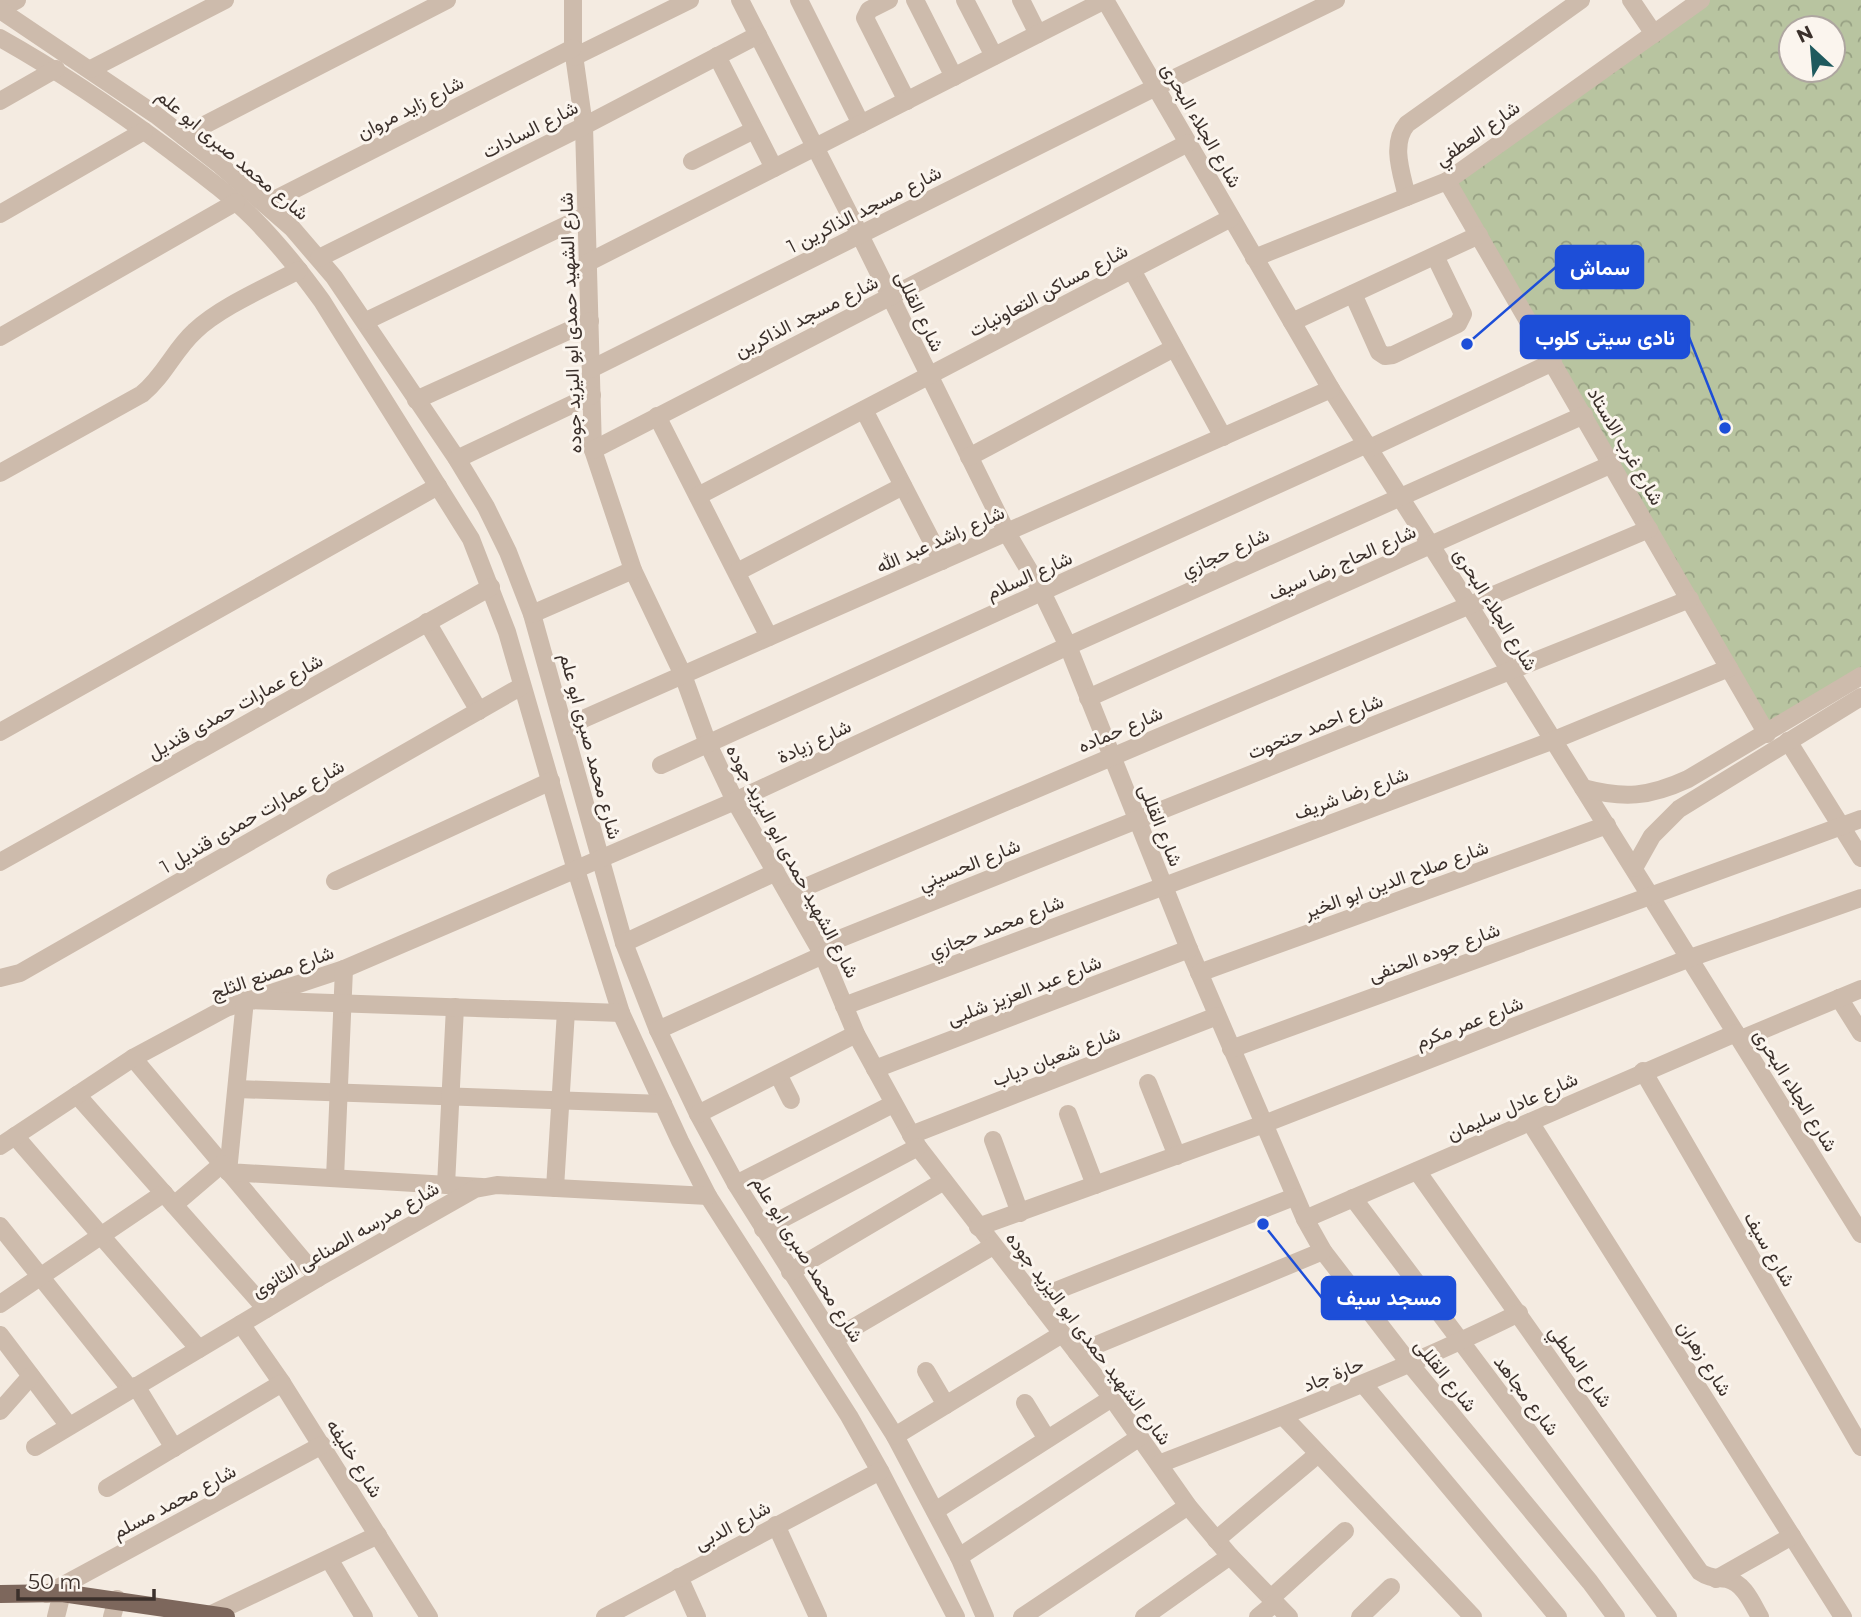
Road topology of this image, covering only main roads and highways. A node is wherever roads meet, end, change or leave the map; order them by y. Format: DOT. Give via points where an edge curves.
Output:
graph roads {
  1 [pos="0,1594"];
  2 [pos="115,1608"];
  3 [pos="208,1615"];
  1 -- 2 [label="main road" via="54,1593"];
  2 -- 3 [label="main road"];
}
